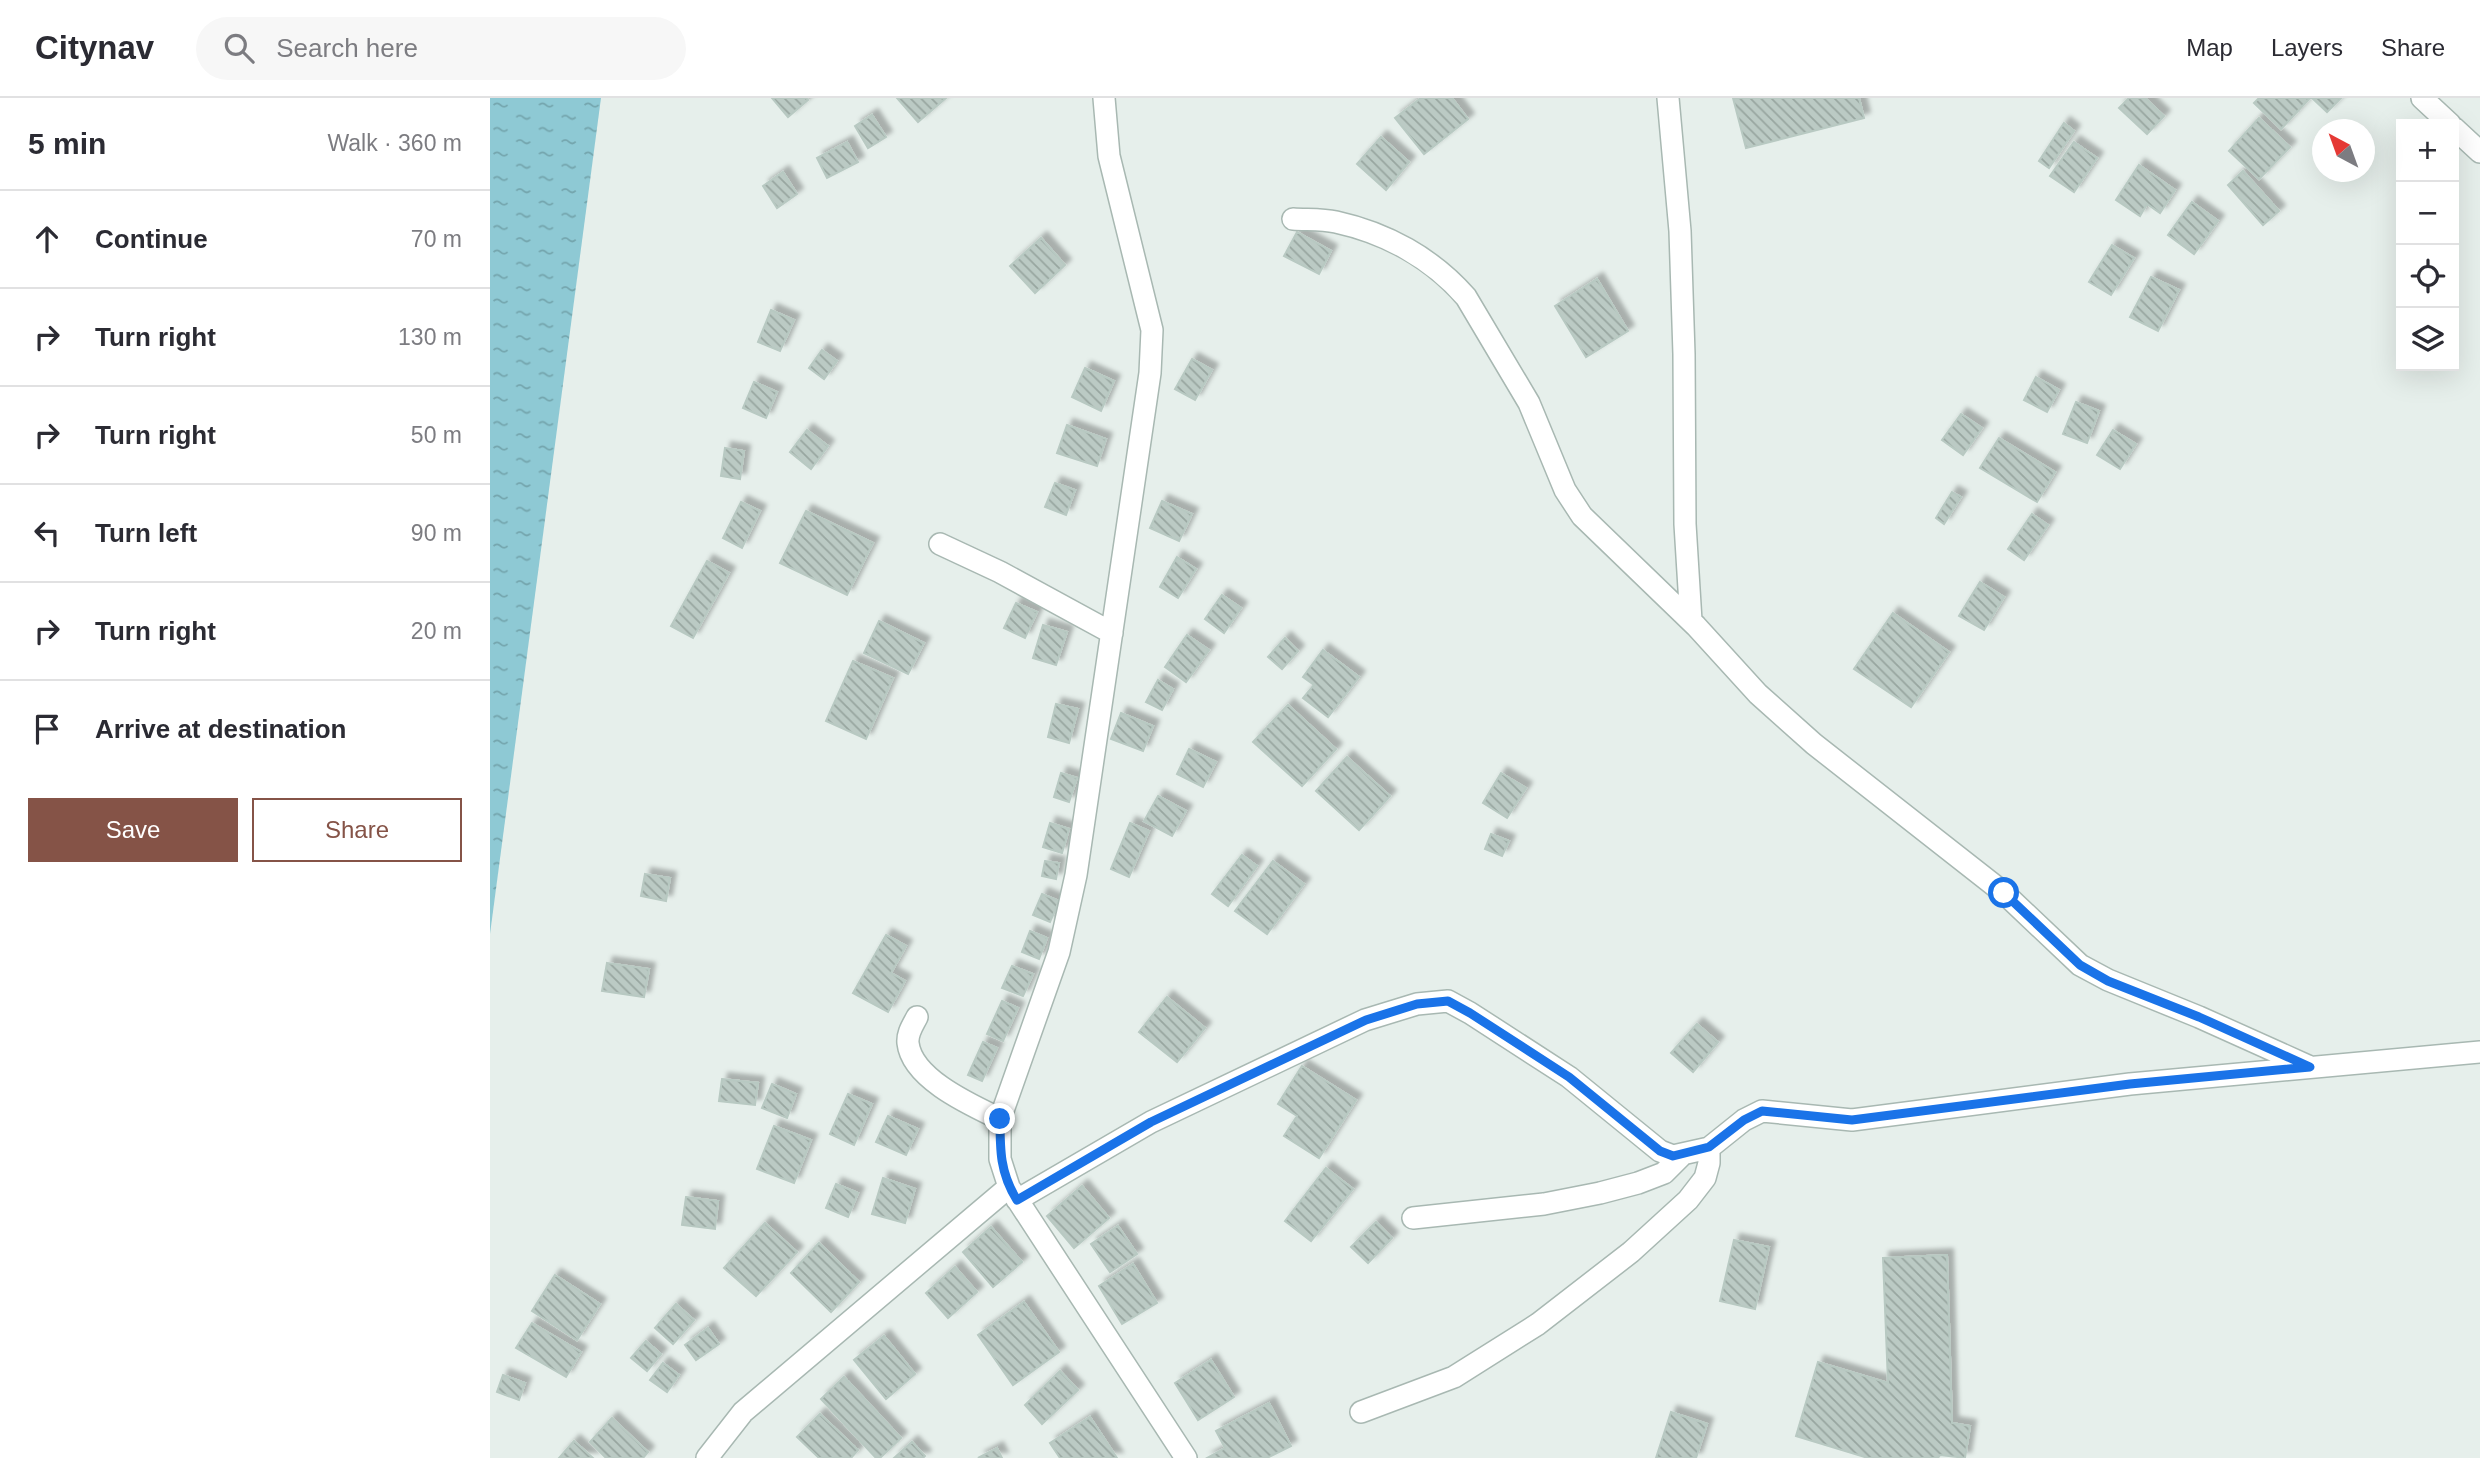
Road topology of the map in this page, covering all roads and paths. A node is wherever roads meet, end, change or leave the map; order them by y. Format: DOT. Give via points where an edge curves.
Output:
graph roads {
  1 [pos="1104,98"];
  2 [pos="1668,98"];
  3 [pos="2422,98"];
  4 [pos="2444,119"];
  5 [pos="2459,132"];
  6 [pos="2480,152"];
  7 [pos="1293,219"];
  8 [pos="940,544"];
  9 [pos="1691,621"];
  10 [pos="1112,634"];
  11 [pos="917,1017"];
  12 [pos="2480,1052"];
  13 [pos="2310,1067"];
  14 [pos="1000,1119"];
  15 [pos="1709,1147"];
  16 [pos="1682,1155"];
  17 [pos="1013,1194"];
  18 [pos="1413,1218"];
  19 [pos="1361,1412"];
  20 [pos="707,1458"];
  21 [pos="1186,1458"];
  1 -- 10 [label="street" via="1109,156 1152,330 1150,373"];
  2 -- 9 [label="street" via="1680,231"];
  3 -- 4 [label="street"];
  5 -- 6 [label="street"];
  7 -- 9 [label="street" via="1334,222 1378,234 1402,245 1457,286 1529,403 1565,490 1582,516"];
  8 -- 10 [label="street"];
  9 -- 13 [label="street" via="1758,694 1814,744 2004,893 2080,965"];
  10 -- 14 [label="street" via="1076,875 1059,952"];
  11 -- 14 [label="street" via="908,1045 920,1067 954,1097"];
  12 -- 13 [label="street"];
  13 -- 15 [label="street" via="2130,1084 1852,1120 1762,1111"];
  14 -- 17 [label="street" via="1000,1159"];
  15 -- 16 [label="street"];
  15 -- 19 [label="street" via="1705,1178 1688,1200 1631,1252 1538,1324 1454,1377"];
  16 -- 17 [label="street" via="1660,1151 1569,1077 1448,1001 1417,1004 1366,1020 1151,1122"];
  16 -- 18 [label="street" via="1664,1172 1600,1193"];
  17 -- 20 [label="street" via="743,1412"];
  17 -- 21 [label="street"];
}
